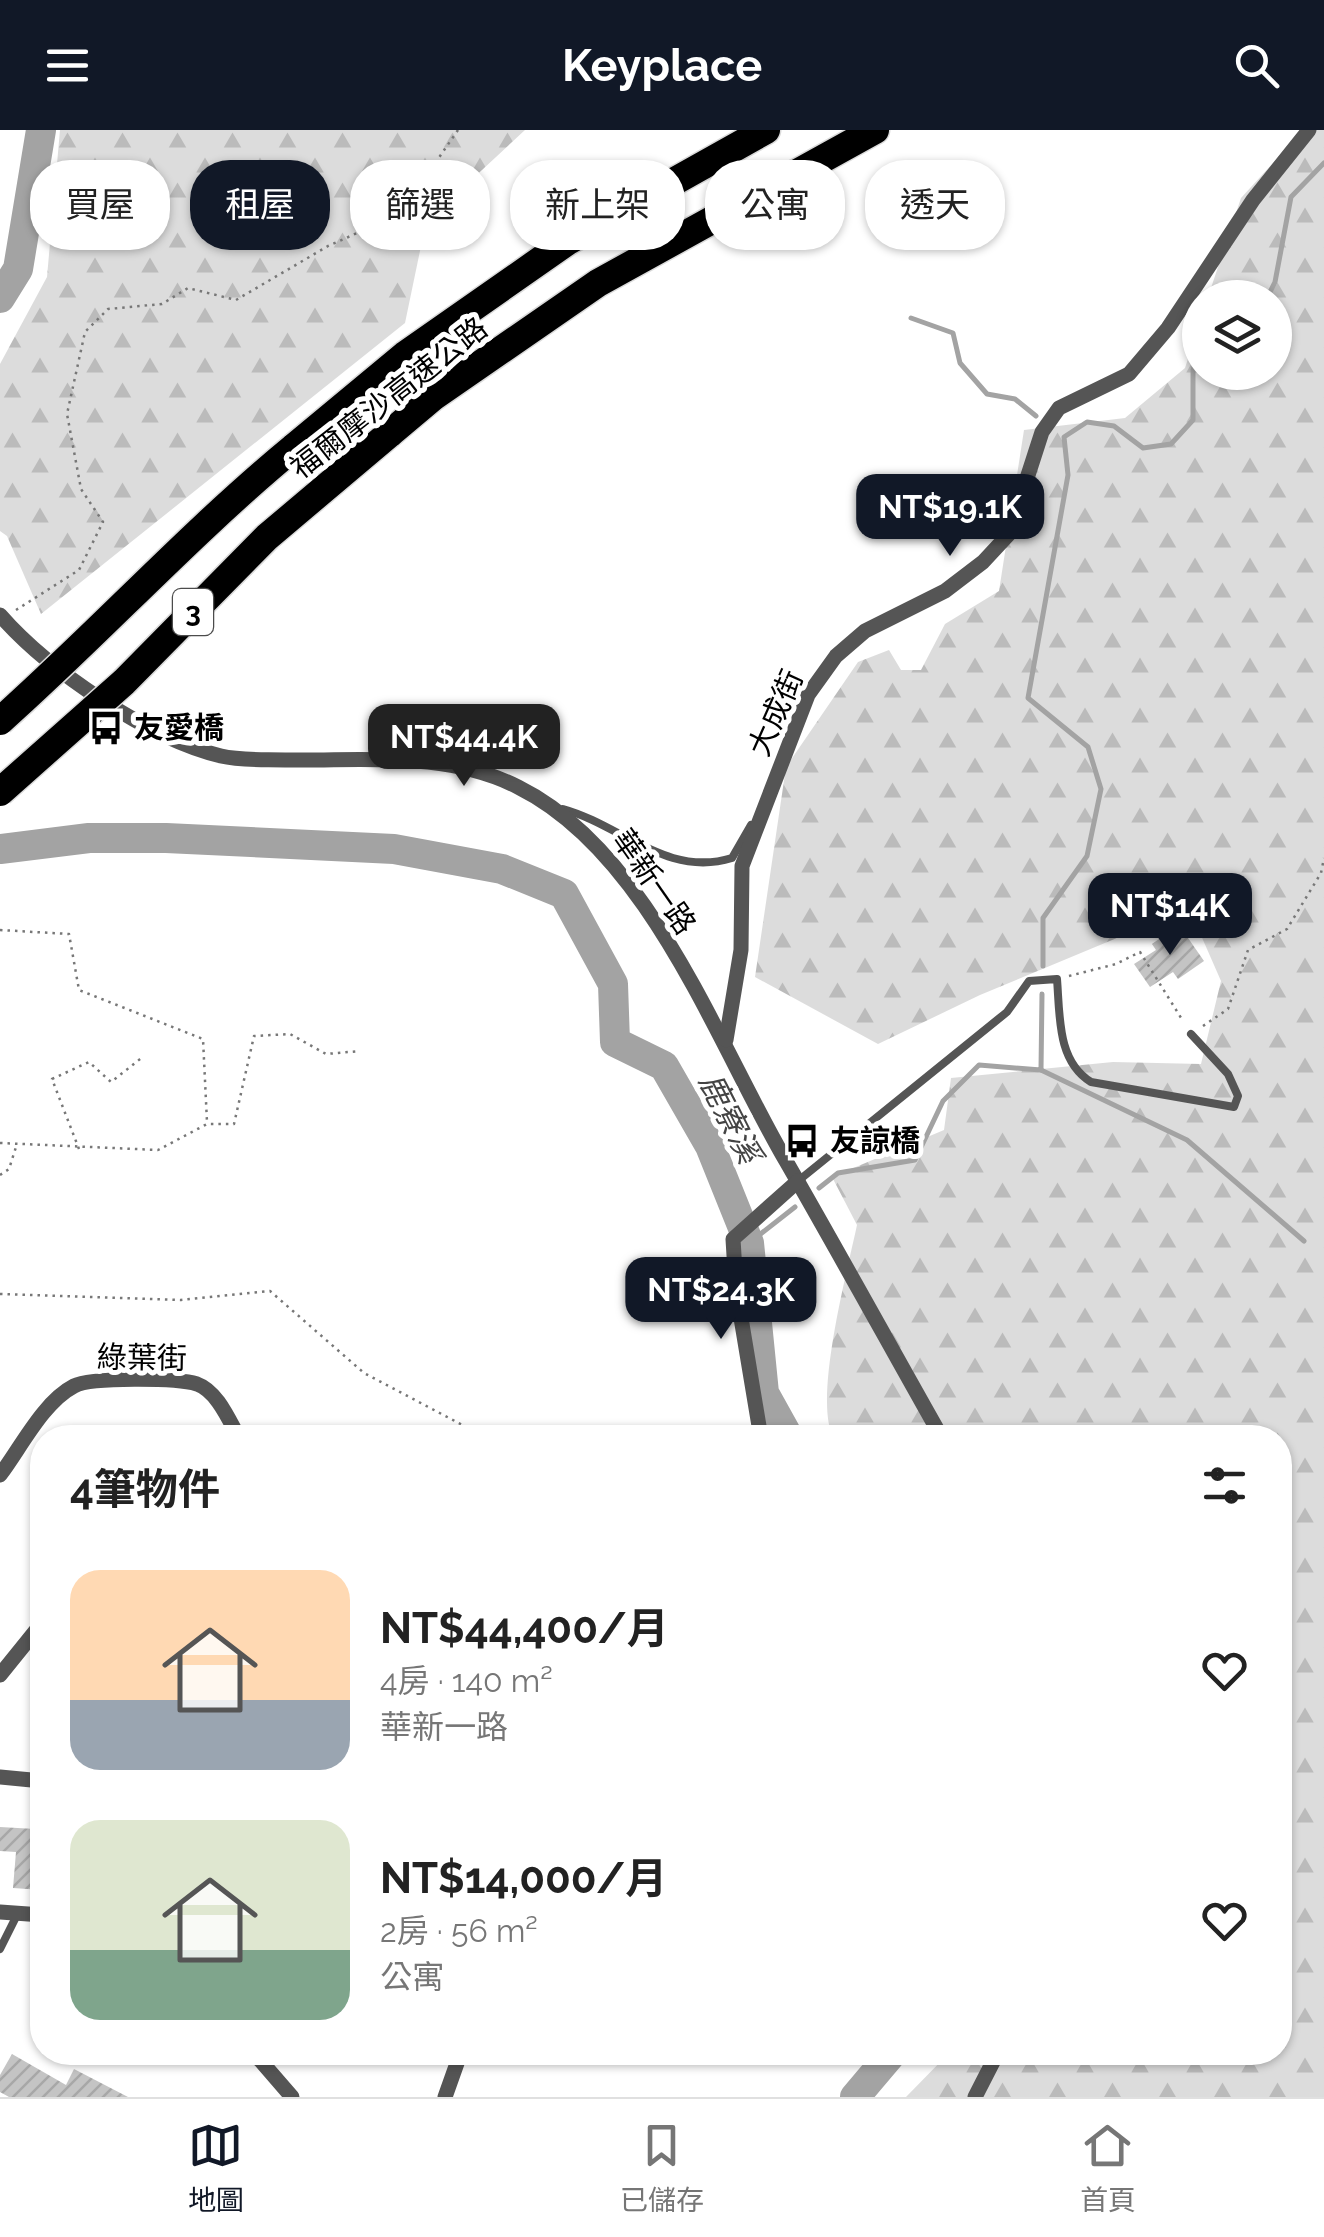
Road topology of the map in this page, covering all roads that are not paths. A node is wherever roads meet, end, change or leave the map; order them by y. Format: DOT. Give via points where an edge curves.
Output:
graph roads {
  1 [pos="766,130"];
  2 [pos="874,130"];
  3 [pos="1308,130"];
  4 [pos="4,620"];
  5 [pos="0,722"];
  6 [pos="776,782"];
  7 [pos="0,792"];
  8 [pos="552,806"];
  9 [pos="1191,1034"];
  10 [pos="726,1040"];
  11 [pos="798,1181"];
  12 [pos="38,1425"];
  13 [pos="232,1425"];
  14 [pos="760,1425"];
  15 [pos="935,1425"];
  16 [pos="30,1435"];
  17 [pos="0,1476"];
  18 [pos="30,1638"];
  19 [pos="0,1674"];
  20 [pos="0,1777"];
  21 [pos="30,1780"];
  22 [pos="0,1912"];
  23 [pos="18,1913"];
  24 [pos="30,1914"];
  25 [pos="0,1948"];
  26 [pos="264,2065"];
  27 [pos="456,2065"];
  28 [pos="991,2065"];
  29 [pos="292,2097"];
  30 [pos="445,2097"];
  31 [pos="975,2097"];
  1 -- 5 [label="highway, 福爾摩沙高速公路 / 3, bridge" via="568,241 406,355 233,497"];
  2 -- 7 [label="highway, 福爾摩沙高速公路 / 3, bridge" via="598,283 433,397 267,537 124,682"];
  3 -- 6 [label="street, 大成街" via="1129,374 1059,408 1042,432 1009,534 945,591 865,631 836,656 808,695"];
  4 -- 8 [label="street, 華新一路" via="119,710 222,756 420,760 475,768"];
  6 -- 8 [label="lane" via="732,858 705,866 634,845"];
  6 -- 10 [label="street, 大成街" via="742,866 741,950"];
  8 -- 10 [label="street, 華新一路" via="618,868"];
  9 -- 11 [label="lane" via="1228,1074 1238,1096 1234,1107 1091,1082 1074,1072 1057,979 1029,981 1007,1012"];
  10 -- 11 [label="street, 華新一路"];
  11 -- 14 [label="street" via="733,1239"];
  11 -- 15 [label="street, 華新一路"];
  12 -- 13 [label="street, 綠葉街" via="74,1386 103,1381 198,1384 216,1398"];
  16 -- 17 [label="street, 綠葉街"];
  18 -- 19 [label="street"];
  20 -- 21 [label="street"];
  22 -- 23 [label="street"];
  23 -- 24 [label="street"];
  23 -- 25 [label="lane"];
  26 -- 29 [label="street"];
  27 -- 30 [label="street"];
  28 -- 31 [label="street"];
}
